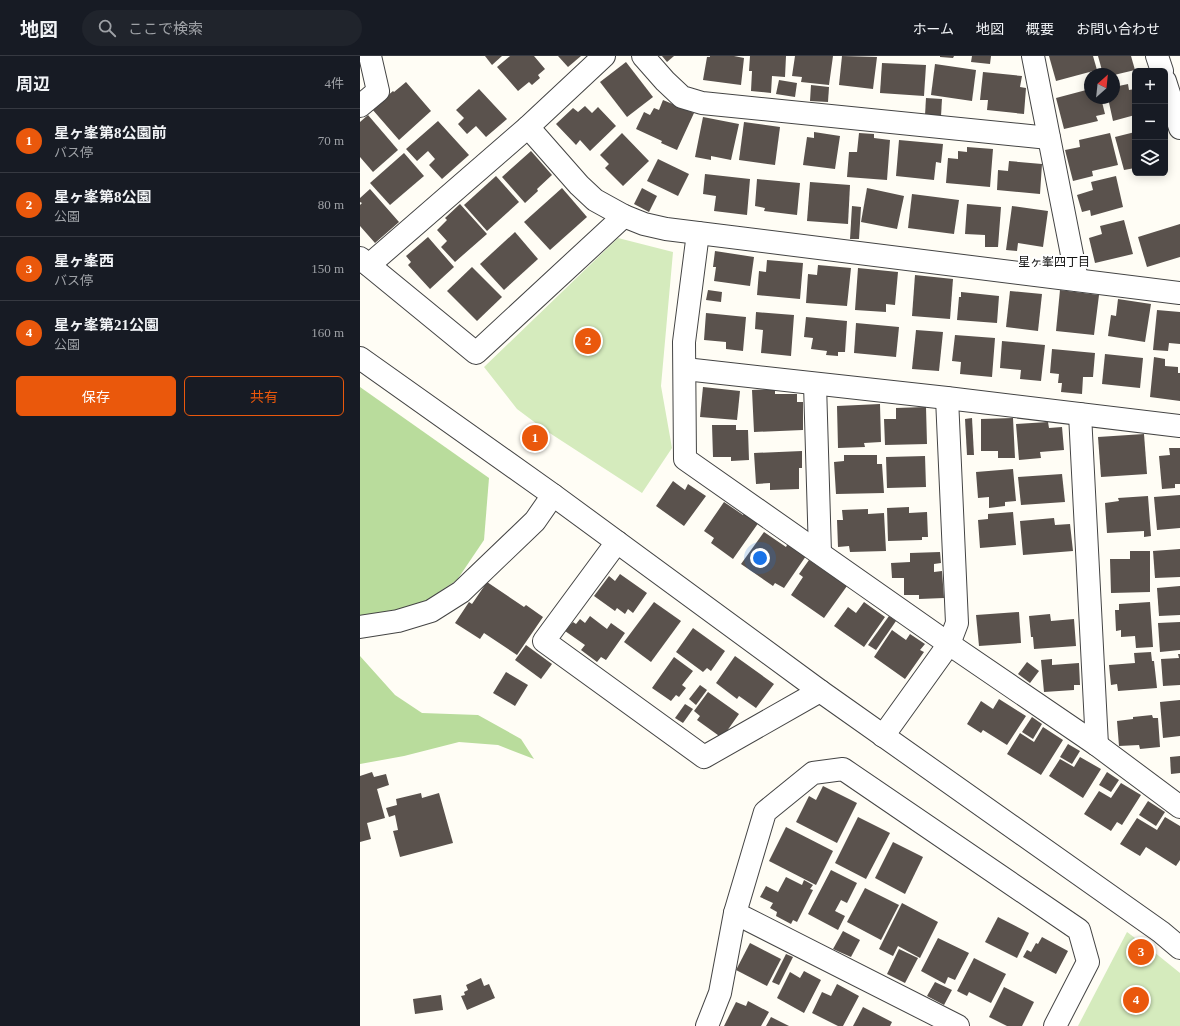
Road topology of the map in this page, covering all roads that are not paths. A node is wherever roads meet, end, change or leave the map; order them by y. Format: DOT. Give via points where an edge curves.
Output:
graph roads {
  1 [pos="370,56"];
  2 [pos="604,56"];
  3 [pos="643,56"];
  4 [pos="1033,56"];
  5 [pos="1157,56"];
  6 [pos="1161,68"];
  7 [pos="1168,90"];
  8 [pos="360,106"];
  9 [pos="528,127"];
  10 [pos="1180,128"];
  11 [pos="1049,138"];
  12 [pos="624,216"];
  13 [pos="698,233"];
  14 [pos="365,261"];
  15 [pos="1077,280"];
  16 [pos="1180,293"];
  17 [pos="360,358"];
  18 [pos="685,369"];
  19 [pos="815,384"];
  20 [pos="947,398"];
  21 [pos="1080,414"];
  22 [pos="1180,426"];
  23 [pos="553,495"];
  24 [pos="617,542"];
  25 [pos="820,553"];
  26 [pos="360,627"];
  27 [pos="949,644"];
  28 [pos="820,691"];
  29 [pos="883,736"];
  30 [pos="1097,745"];
  31 [pos="1180,807"];
  32 [pos="734,913"];
  33 [pos="1180,948"];
  34 [pos="707,1026"];
  35 [pos="958,1026"];
  36 [pos="1055,1026"];
  1 -- 8 [label="street" via="378,91"];
  2 -- 9 [label="street"];
  3 -- 11 [label="street" via="682,97 702,103"];
  4 -- 11 [label="street"];
  5 -- 6 [label="street"];
  7 -- 10 [label="street"];
  9 -- 12 [label="street" via="579,186 595,200"];
  9 -- 14 [label="street"];
  11 -- 15 [label="street"];
  12 -- 13 [label="street" via="644,224"];
  12 -- 14 [label="street" via="476,353"];
  13 -- 15 [label="street"];
  13 -- 18 [label="street" via="684,342"];
  15 -- 16 [label="street"];
  17 -- 23 [label="street"];
  18 -- 19 [label="street"];
  18 -- 25 [label="street" via="685,459"];
  19 -- 20 [label="street"];
  19 -- 25 [label="street"];
  20 -- 21 [label="street"];
  20 -- 27 [label="street" via="957,623"];
  21 -- 22 [label="street"];
  21 -- 30 [label="street"];
  23 -- 24 [label="street"];
  23 -- 26 [label="street" via="535,520 461,592 431,610 398,621"];
  24 -- 28 [label="street"];
  24 -- 28 [label="street" via="544,641 704,756"];
  25 -- 27 [label="street"];
  27 -- 29 [label="street"];
  27 -- 30 [label="street"];
  28 -- 29 [label="street"];
  29 -- 33 [label="street"];
  30 -- 31 [label="street"];
  32 -- 34 [label="street" via="720,993"];
  32 -- 35 [label="street"];
  32 -- 36 [label="street" via="765,812 813,773 844,769 1079,930 1088,962"];
}
